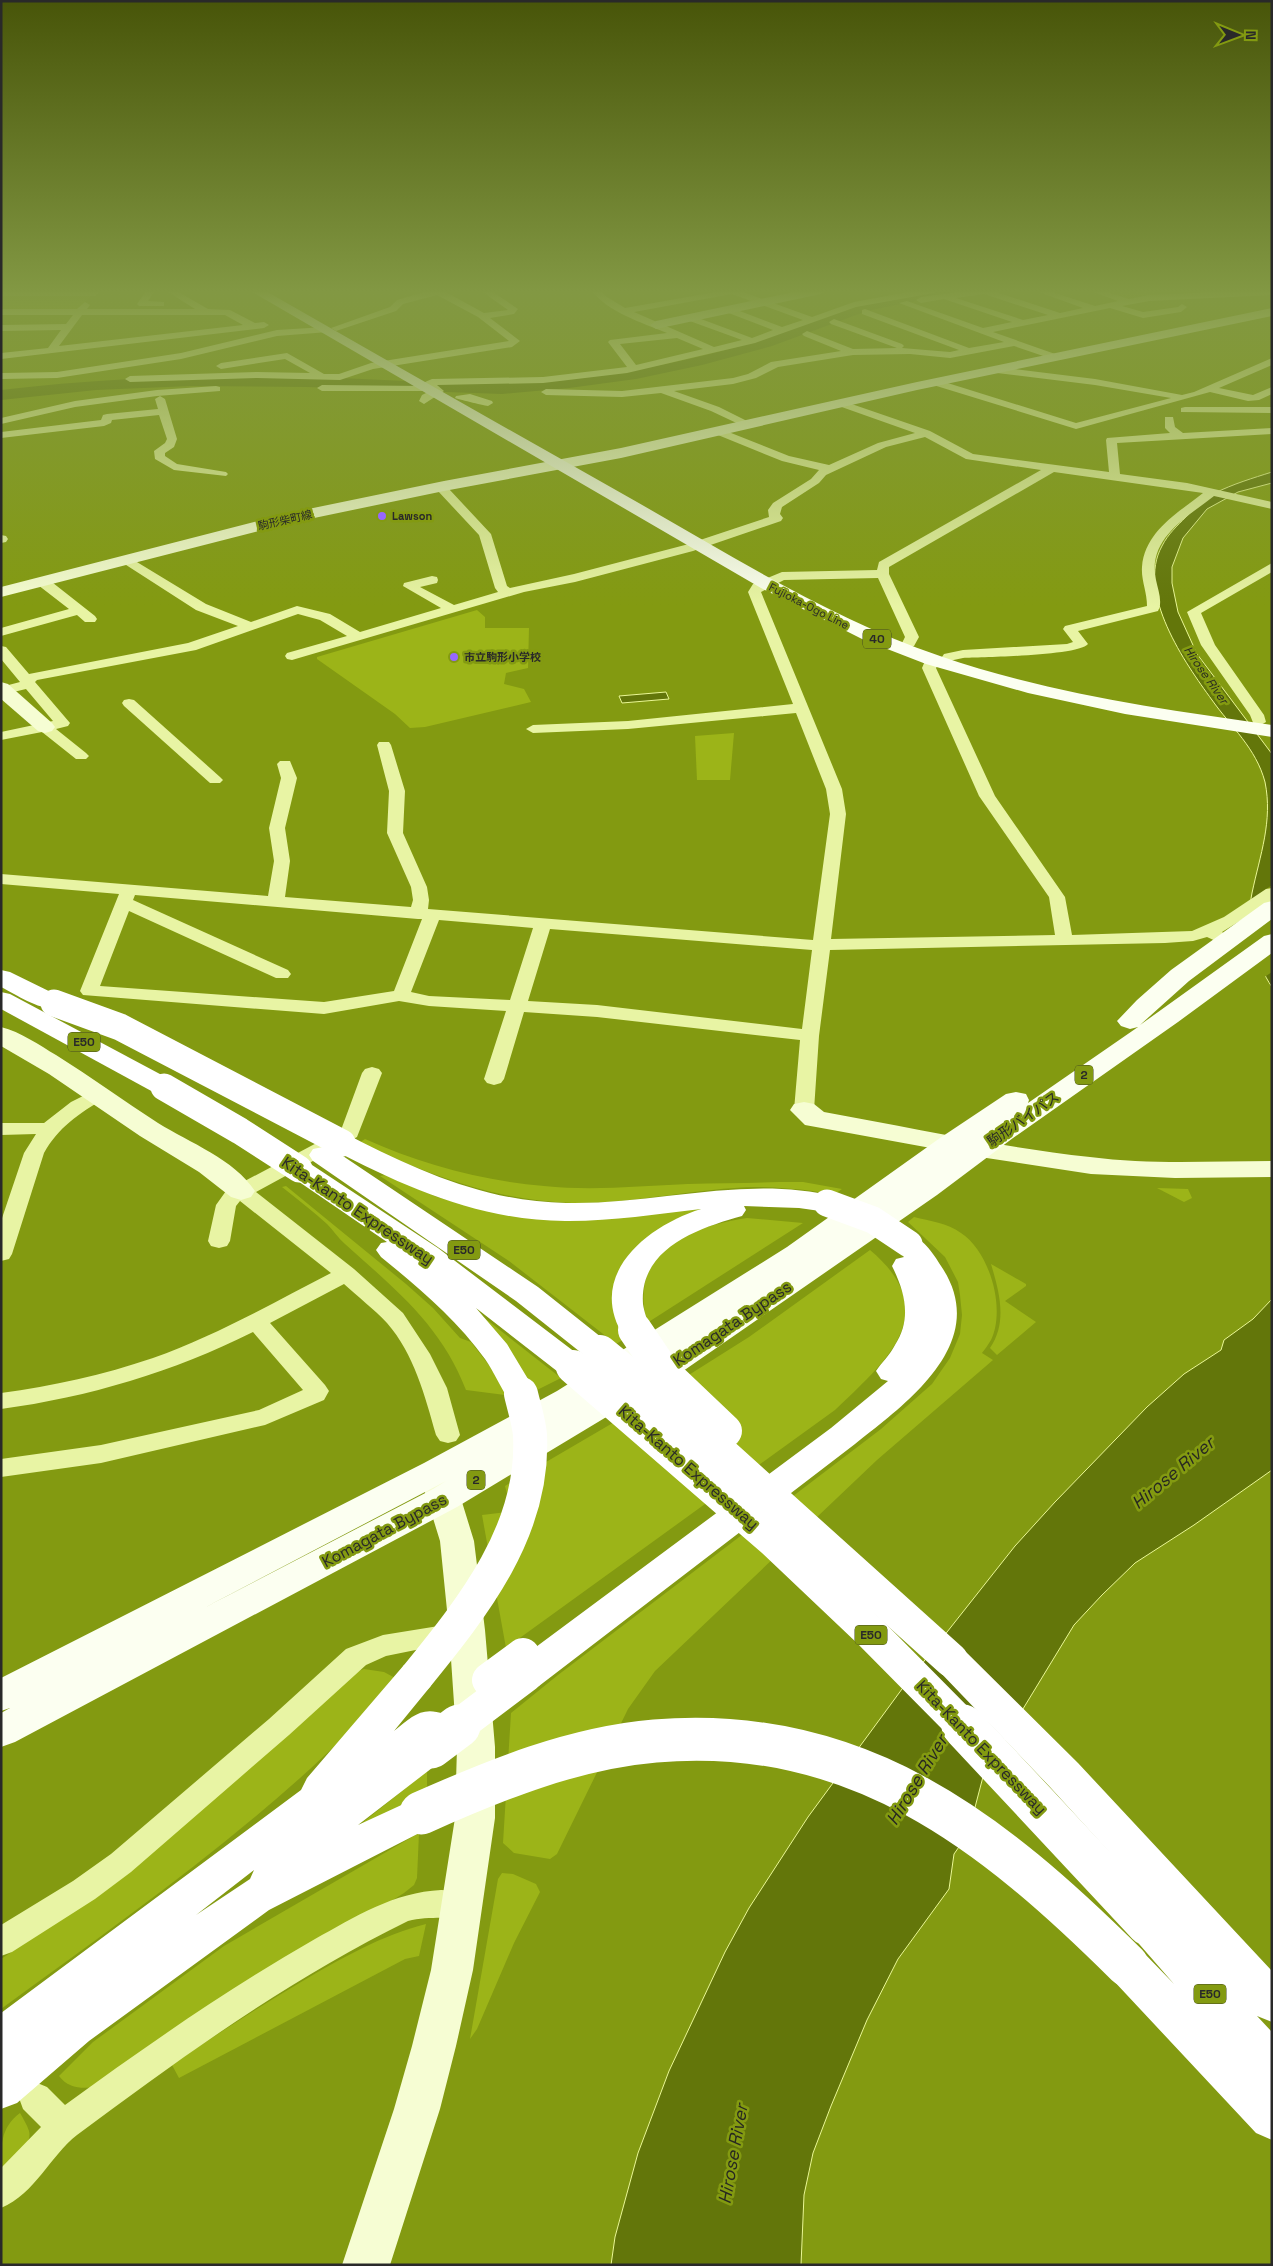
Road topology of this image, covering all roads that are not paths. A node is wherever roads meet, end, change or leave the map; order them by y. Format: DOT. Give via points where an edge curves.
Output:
graph roads {
  1 [pos="136,396"];
  2 [pos="158,396"];
  3 [pos="447,396"];
  4 [pos="454,396"];
  5 [pos="678,396"];
  6 [pos="872,396"];
  7 [pos="978,396"];
  8 [pos="1176,396"];
  9 [pos="1188,396"];
  10 [pos="1238,396"];
  11 [pos="1261,396"];
  12 [pos="1184,397"];
  13 [pos="460,398"];
  14 [pos="488,402"];
  15 [pos="840,403"];
  16 [pos="1185,410"];
  17 [pos="1272,410"];
  18 [pos="164,411"];
  19 [pos="1169,419"];
  20 [pos="1,421"];
  21 [pos="745,424"];
  22 [pos="717,431"];
  23 [pos="1272,431"];
  24 [pos="926,433"];
  25 [pos="1,435"];
  26 [pos="1182,437"];
  27 [pos="566,464"];
  28 [pos="1052,468"];
  29 [pos="830,469"];
  30 [pos="222,474"];
  31 [pos="1115,476"];
  32 [pos="444,486"];
  33 [pos="1216,492"];
  34 [pos="1272,506"];
  35 [pos="703,542"];
  36 [pos="127,560"];
  37 [pos="1272,567"];
  38 [pos="883,574"];
  39 [pos="432,580"];
  40 [pos="771,581"];
  41 [pos="43,582"];
  42 [pos="1,592"];
  43 [pos="508,593"];
  44 [pos="452,609"];
  45 [pos="78,611"];
  46 [pos="90,619"];
  47 [pos="251,626"];
  48 [pos="1,632"];
  49 [pos="359,637"];
  50 [pos="908,643"];
  51 [pos="1,650"];
  52 [pos="292,656"];
  53 [pos="942,659"];
  54 [pos="29,681"];
  55 [pos="2,690"];
  56 [pos="129,703"];
  57 [pos="800,708"];
  58 [pos="1264,726"];
  59 [pos="45,728"];
  60 [pos="533,729"];
  61 [pos="1,736"];
  62 [pos="384,744"];
  63 [pos="81,756"];
  64 [pos="285,764"];
  65 [pos="215,780"];
  66 [pos="1,879"];
  67 [pos="1272,893"];
  68 [pos="126,896"];
  69 [pos="276,901"];
  70 [pos="1272,908"];
  71 [pos="425,915"];
  72 [pos="543,924"];
  73 [pos="1272,925"];
  74 [pos="1064,939"];
  75 [pos="1272,941"];
  76 [pos="821,945"];
  77 [pos="1233,945"];
  78 [pos="1272,958"];
  79 [pos="282,974"];
  80 [pos="1,977"];
  81 [pos="401,995"];
  82 [pos="1,998"];
  83 [pos="517,1007"];
  84 [pos="1,1035"];
  85 [pos="810,1036"];
  86 [pos="372,1073"];
  87 [pos="494,1079"];
  88 [pos="97,1095"];
  89 [pos="804,1110"];
  90 [pos="1,1129"];
  91 [pos="48,1130"];
  92 [pos="950,1144"];
  93 [pos="980,1149"];
  94 [pos="312,1161"];
  95 [pos="1272,1170"];
  96 [pos="242,1192"];
  97 [pos="821,1208"];
  98 [pos="219,1241"];
  99 [pos="1,1254"];
  100 [pos="346,1274"];
  101 [pos="256,1320"];
  102 [pos="586,1360"];
  103 [pos="1,1401"];
  104 [pos="448,1435"];
  105 [pos="1,1468"];
  106 [pos="440,1485"];
  107 [pos="467,1630"];
  108 [pos="951,1660"];
  109 [pos="1,1696"];
  110 [pos="1,1731"];
  111 [pos="430,1736"];
  112 [pos="305,1808"];
  113 [pos="254,1897"];
  114 [pos="464,1904"];
  115 [pos="1,1942"];
  116 [pos="1272,2002"];
  117 [pos="1,2039"];
  118 [pos="1272,2065"];
  119 [pos="18,2093"];
  120 [pos="1272,2118"];
  121 [pos="63,2126"];
  122 [pos="1,2191"];
  123 [pos="366,2265"];
  1 -- 20 [label="street" via="66,405"];
  2 -- 18 [label="street"];
  3 -- 27 [label="main road"];
  4 -- 13 [label="main road"];
  5 -- 21 [label="street"];
  6 -- 15 [label="street, 駒形柴町線"];
  7 -- 12 [label="street" via="1076,426"];
  8 -- 12 [label="street"];
  9 -- 12 [label="street"];
  10 -- 11 [label="street"];
  13 -- 14 [label="street"];
  13 -- 27 [label="main road"];
  15 -- 21 [label="street, 駒形柴町線"];
  15 -- 24 [label="street"];
  16 -- 17 [label="street"];
  18 -- 25 [label="street" via="106,417 104,423"];
  18 -- 30 [label="street" via="172,439 170,445 160,451 159,457 174,467"];
  19 -- 26 [label="street" via="1170,428"];
  21 -- 22 [label="street, 駒形柴町線"];
  22 -- 27 [label="street, 駒形柴町線"];
  22 -- 29 [label="street" via="786,459"];
  23 -- 26 [label="street"];
  24 -- 28 [label="street" via="970,458"];
  24 -- 29 [label="street" via="882,445"];
  26 -- 31 [label="street" via="1111,440"];
  27 -- 32 [label="street, 駒形柴町線"];
  27 -- 35 [label="main road, Fujioka-Ogo Line / 40"];
  28 -- 31 [label="street"];
  28 -- 38 [label="street" via="883,565"];
  29 -- 35 [label="street" via="778,505 774,510 777,518"];
  31 -- 33 [label="street"];
  32 -- 36 [label="street, 駒形柴町線" via="289,518"];
  32 -- 43 [label="street" via="444,490 485,534 501,588"];
  33 -- 34 [label="street"];
  33 -- 53 [label="street" via="1178,515 1157,539 1148,566 1153,608 1070,629 1081,644 1068,648 963,654"];
  35 -- 40 [label="main road, Fujioka-Ogo Line / 40"];
  35 -- 43 [label="street" via="586,576"];
  36 -- 41 [label="street, 駒形柴町線"];
  36 -- 47 [label="street" via="201,607"];
  37 -- 58 [label="street" via="1194,612 1208,645"];
  38 -- 40 [label="street"];
  38 -- 50 [label="street" via="912,637"];
  39 -- 44 [label="street" via="409,586"];
  40 -- 50 [label="main road, Fujioka-Ogo Line / 40"];
  40 -- 53 [label="main road, Fujioka-Ogo Line / 40" via="854,628"];
  40 -- 57 [label="street" via="756,588 754,595"];
  41 -- 42 [label="street, 駒形柴町線"];
  41 -- 45 [label="street"];
  43 -- 44 [label="street"];
  44 -- 49 [label="street"];
  45 -- 46 [label="street"];
  45 -- 48 [label="street"];
  47 -- 49 [label="street" via="297,610 325,617"];
  47 -- 54 [label="street" via="191,647 32,677"];
  49 -- 52 [label="street"];
  50 -- 53 [label="main road, Fujioka-Ogo Line / 40"];
  51 -- 54 [label="street"];
  53 -- 58 [label="main road, Fujioka-Ogo Line / 40" via="999,680 1077,699"];
  53 -- 74 [label="street" via="930,664 929,668 987,796 1057,897"];
  54 -- 55 [label="street" via="25,685"];
  54 -- 59 [label="street" via="63,723"];
  55 -- 59 [label="street"];
  56 -- 65 [label="street"];
  57 -- 60 [label="street" via="628,725"];
  57 -- 76 [label="street" via="834,789 838,814"];
  59 -- 61 [label="street"];
  59 -- 63 [label="street"];
  62 -- 71 [label="street" via="397,791 395,833 419,887"];
  64 -- 69 [label="street" via="289,778 277,828 282,862"];
  66 -- 68 [label="street"];
  67 -- 77 [label="street"];
  68 -- 69 [label="street"];
  68 -- 79 [label="street"];
  68 -- 81 [label="street" via="89,991 324,1008"];
  69 -- 71 [label="street"];
  70 -- 77 [label="main road, 2"];
  71 -- 72 [label="street"];
  71 -- 81 [label="street"];
  72 -- 76 [label="street"];
  72 -- 83 [label="street"];
  73 -- 77 [label="main road, 2"];
  74 -- 76 [label="street"];
  74 -- 77 [label="street" via="1193,936"];
  75 -- 77 [label="main road, 2"];
  76 -- 85 [label="street"];
  77 -- 78 [label="main road, 2"];
  77 -- 92 [label="main road, 駒形バイパス / 2" via="1130,1021"];
  77 -- 93 [label="main road, 駒形バイパス / 2" via="1169,1017"];
  80 -- 94 [label="highway, Kita-Kanto Expressway / E50, bridge" via="54,1002 230,1098"];
  81 -- 83 [label="street" via="429,1002"];
  82 -- 94 [label="highway, E50, bridge" via="164,1087 214,1130"];
  83 -- 85 [label="street" via="597,1011"];
  83 -- 87 [label="street"];
  84 -- 88 [label="street" via="40,1056"];
  85 -- 89 [label="street"];
  86 -- 96 [label="street" via="350,1133"];
  88 -- 91 [label="street" via="72,1109"];
  88 -- 96 [label="street" via="226,1176"];
  89 -- 92 [label="street" via="807,1115 820,1120"];
  90 -- 91 [label="street"];
  91 -- 99 [label="street" via="34,1153"];
  92 -- 93 [label="street"];
  92 -- 106 [label="main road, 駒形バイパス / 2" via="797,1254 568,1399"];
  93 -- 95 [label="street" via="1091,1166"];
  93 -- 106 [label="main road, 駒形バイパス / 2" via="812,1269 675,1361"];
  94 -- 97 [label="highway" via="417,1181 508,1207 600,1211 714,1198 768,1196 804,1198"];
  94 -- 102 [label="highway, Kita-Kanto Expressway / E50" via="427,1255"];
  94 -- 112 [label="highway, bridge" via="384,1244 475,1324 502,1360 521,1394 528,1420 531,1454 530,1479 524,1501 489,1579 447,1639"];
  96 -- 98 [label="street" via="233,1196 226,1205"];
  96 -- 100 [label="street"];
  97 -- 108 [label="highway, bridge" via="734,1209 673,1230 643,1254 633,1270 626,1299 628,1314 653,1363 674,1386 811,1509"];
  97 -- 111 [label="highway, bridge" via="833,1217 923,1260 940,1293 942,1309 941,1326 924,1362 888,1400 850,1429"];
  100 -- 101 [label="street"];
  100 -- 104 [label="street" via="395,1318 419,1354 435,1388"];
  101 -- 103 [label="street" via="203,1347 136,1372 60,1392"];
  101 -- 105 [label="street" via="317,1391 316,1394 265,1418 101,1454"];
  102 -- 108 [label="highway, Kita-Kanto Expressway / E50, bridge" via="700,1434"];
  102 -- 118 [label="highway, Kita-Kanto Expressway / E50, bridge" via="671,1450 782,1548 924,1686 1031,1796"];
  106 -- 107 [label="street" via="457,1542"];
  106 -- 109 [label="main road, Komagata Bypass / 2"];
  106 -- 110 [label="main road, Komagata Bypass / 2"];
  107 -- 114 [label="street" via="476,1747 475,1818"];
  107 -- 115 [label="street" via="383,1646 356,1657 122,1863"];
  108 -- 116 [label="highway, Kita-Kanto Expressway / E50" via="1064,1775"];
  111 -- 112 [label="highway"];
  111 -- 113 [label="highway" via="314,1836"];
  112 -- 117 [label="highway"];
  113 -- 119 [label="highway" via="74,2027"];
  113 -- 120 [label="highway, bridge" via="462,1794 566,1758 656,1741 745,1742 810,1753 865,1770 898,1785 986,1837 1066,1904"];
  114 -- 121 [label="street" via="420,1904 369,1925 237,2002"];
  114 -- 123 [label="street" via="452,1970 417,2109"];
  119 -- 121 [label="street"];
  121 -- 122 [label="street"];
}
